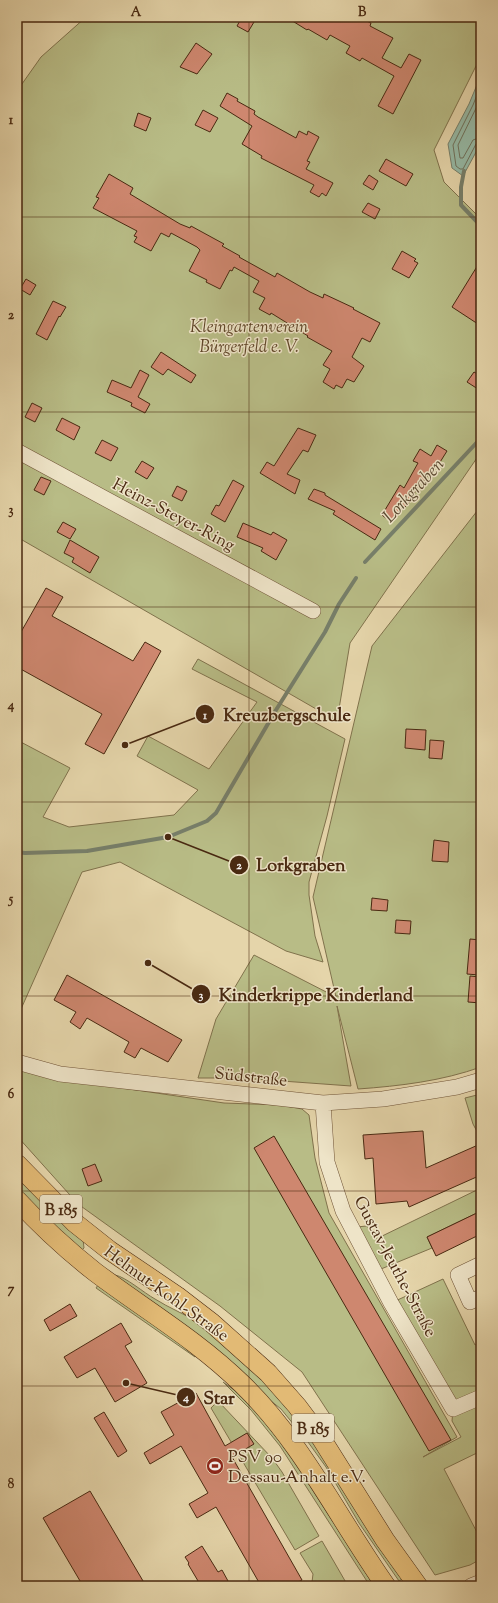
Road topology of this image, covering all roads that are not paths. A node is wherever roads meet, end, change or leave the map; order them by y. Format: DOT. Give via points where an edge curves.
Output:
graph roads {
  1 [pos="17,452"];
  2 [pos="313,611"];
  3 [pos="17,1062"];
  4 [pos="481,1080"];
  5 [pos="323,1103"];
  6 [pos="17,1164"];
  7 [pos="17,1200"];
  8 [pos="481,1264"];
  9 [pos="481,1297"];
  10 [pos="481,1396"];
  11 [pos="481,1582"];
  12 [pos="386,1586"];
  13 [pos="418,1586"];
  14 [pos="471,1586"];
  1 -- 2 [label="street, Heinz-Steyer-Ring"];
  3 -- 5 [label="street, Südstraße" via="60,1074"];
  4 -- 5 [label="street, Südstraße" via="457,1087 382,1099"];
  5 -- 10 [label="street, Gustav-Jeuthe-Straße" via="327,1162 342,1211 391,1303 453,1409"];
  6 -- 13 [label="main road, Helmut-Kohl-Straße / B 185" via="75,1223 212,1323 268,1373 321,1438 385,1540"];
  7 -- 12 [label="main road, Helmut-Kohl-Straße / B 185" via="59,1242 212,1356 255,1397 314,1472 352,1536"];
  8 -- 9 [label="street" via="458,1275 470,1302"];
  11 -- 14 [label="street"];
}
